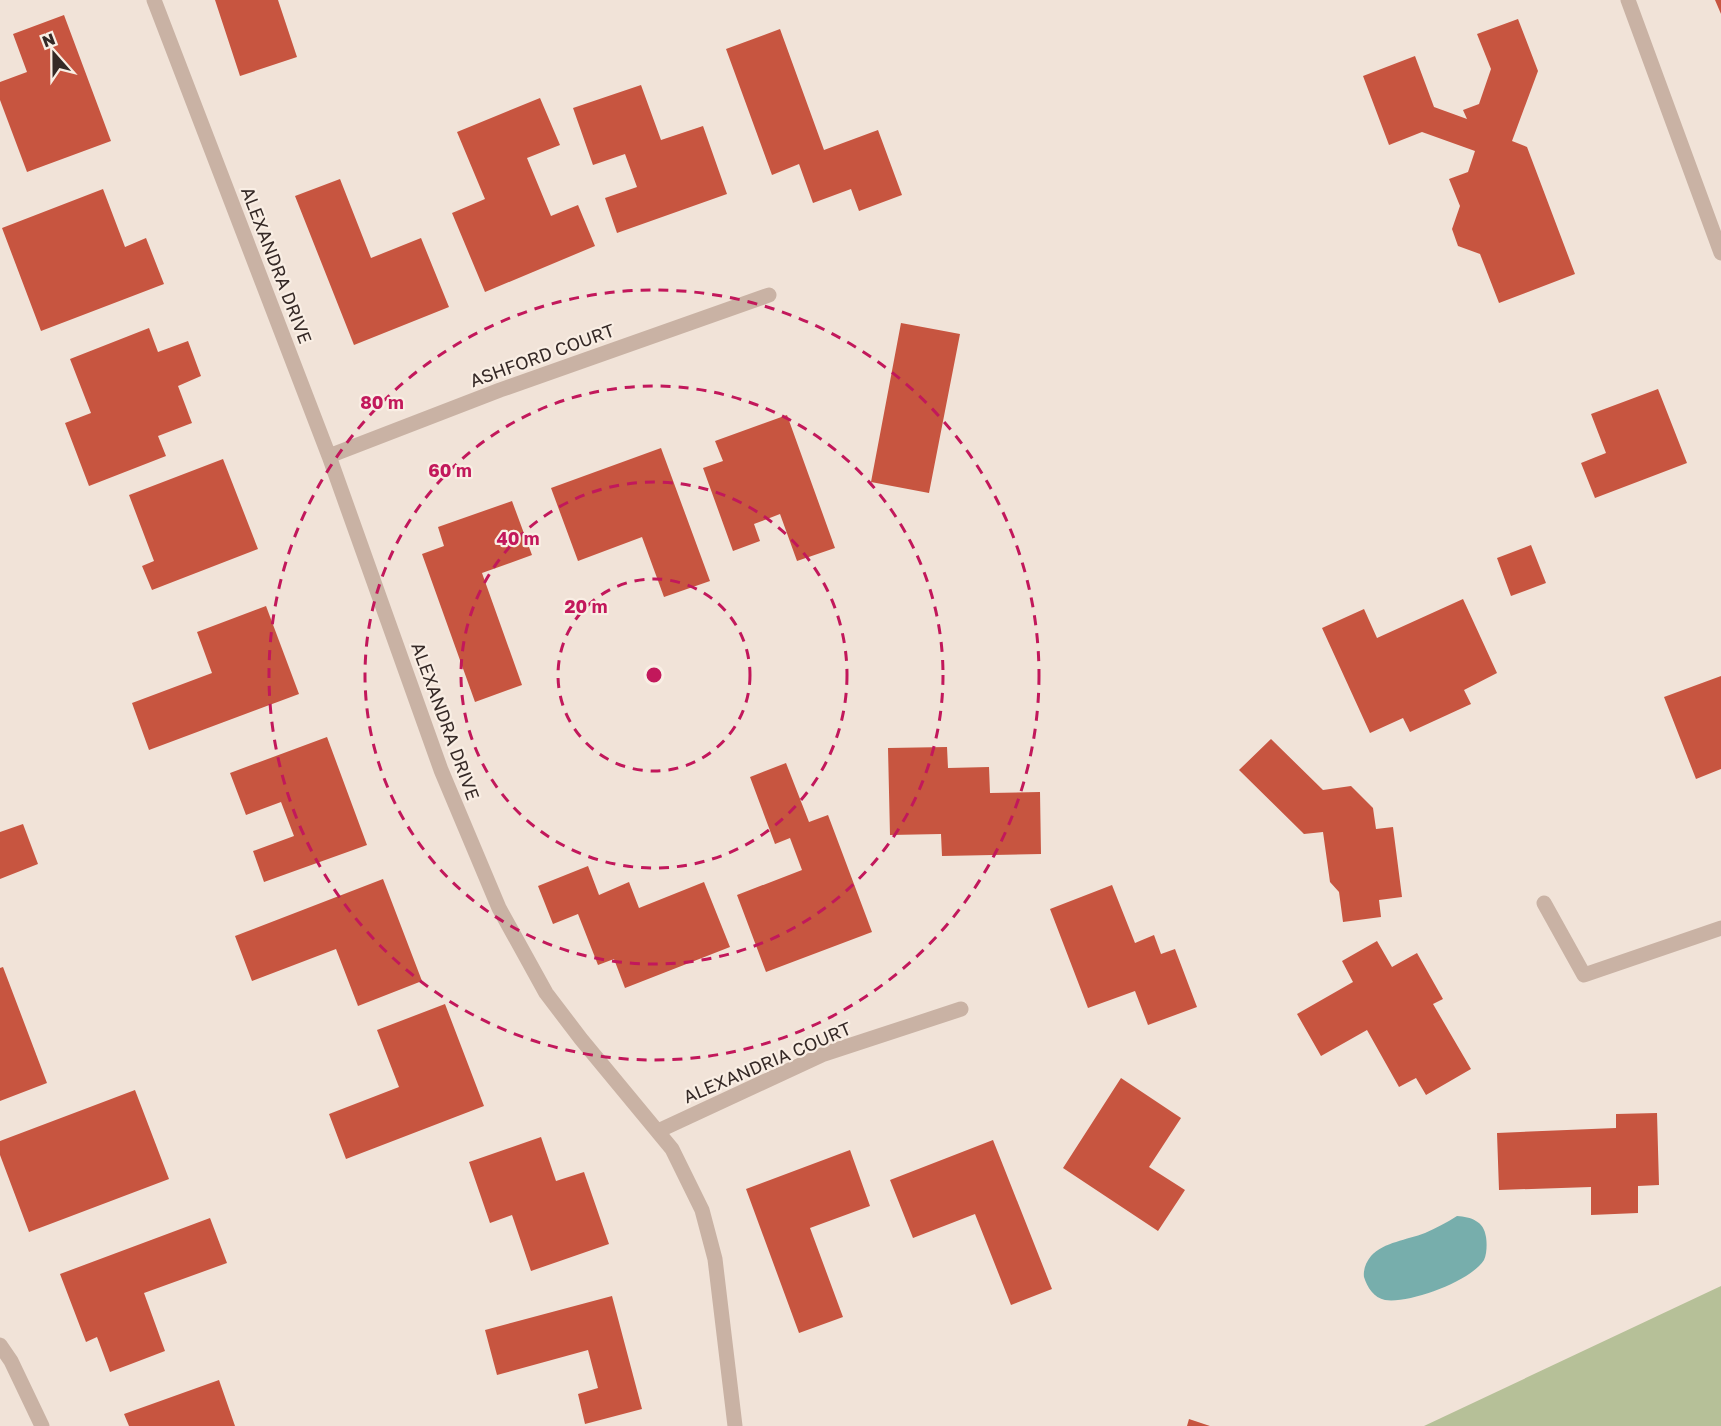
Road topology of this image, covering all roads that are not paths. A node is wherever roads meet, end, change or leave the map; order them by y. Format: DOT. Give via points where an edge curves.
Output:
graph roads {
  1 [pos="153,0"];
  2 [pos="1628,0"];
  3 [pos="1721,253"];
  4 [pos="769,296"];
  5 [pos="329,456"];
  6 [pos="1544,903"];
  7 [pos="1721,928"];
  8 [pos="961,1009"];
  9 [pos="658,1131"];
  10 [pos="0,1345"];
  11 [pos="42,1426"];
  12 [pos="735,1426"];
  1 -- 5 [label="street, ALEXANDRA DRIVE"];
  2 -- 3 [label="street"];
  4 -- 5 [label="street, ASHFORD COURT" via="500,390"];
  5 -- 9 [label="street, ALEXANDRA DRIVE" via="441,770 499,909 546,993"];
  6 -- 7 [label="street" via="1584,975"];
  8 -- 9 [label="street, ALEXANDRIA COURT" via="824,1054"];
  9 -- 12 [label="street, ALEXANDRA DRIVE" via="672,1149 702,1210 715,1259"];
  10 -- 11 [label="street"];
}
